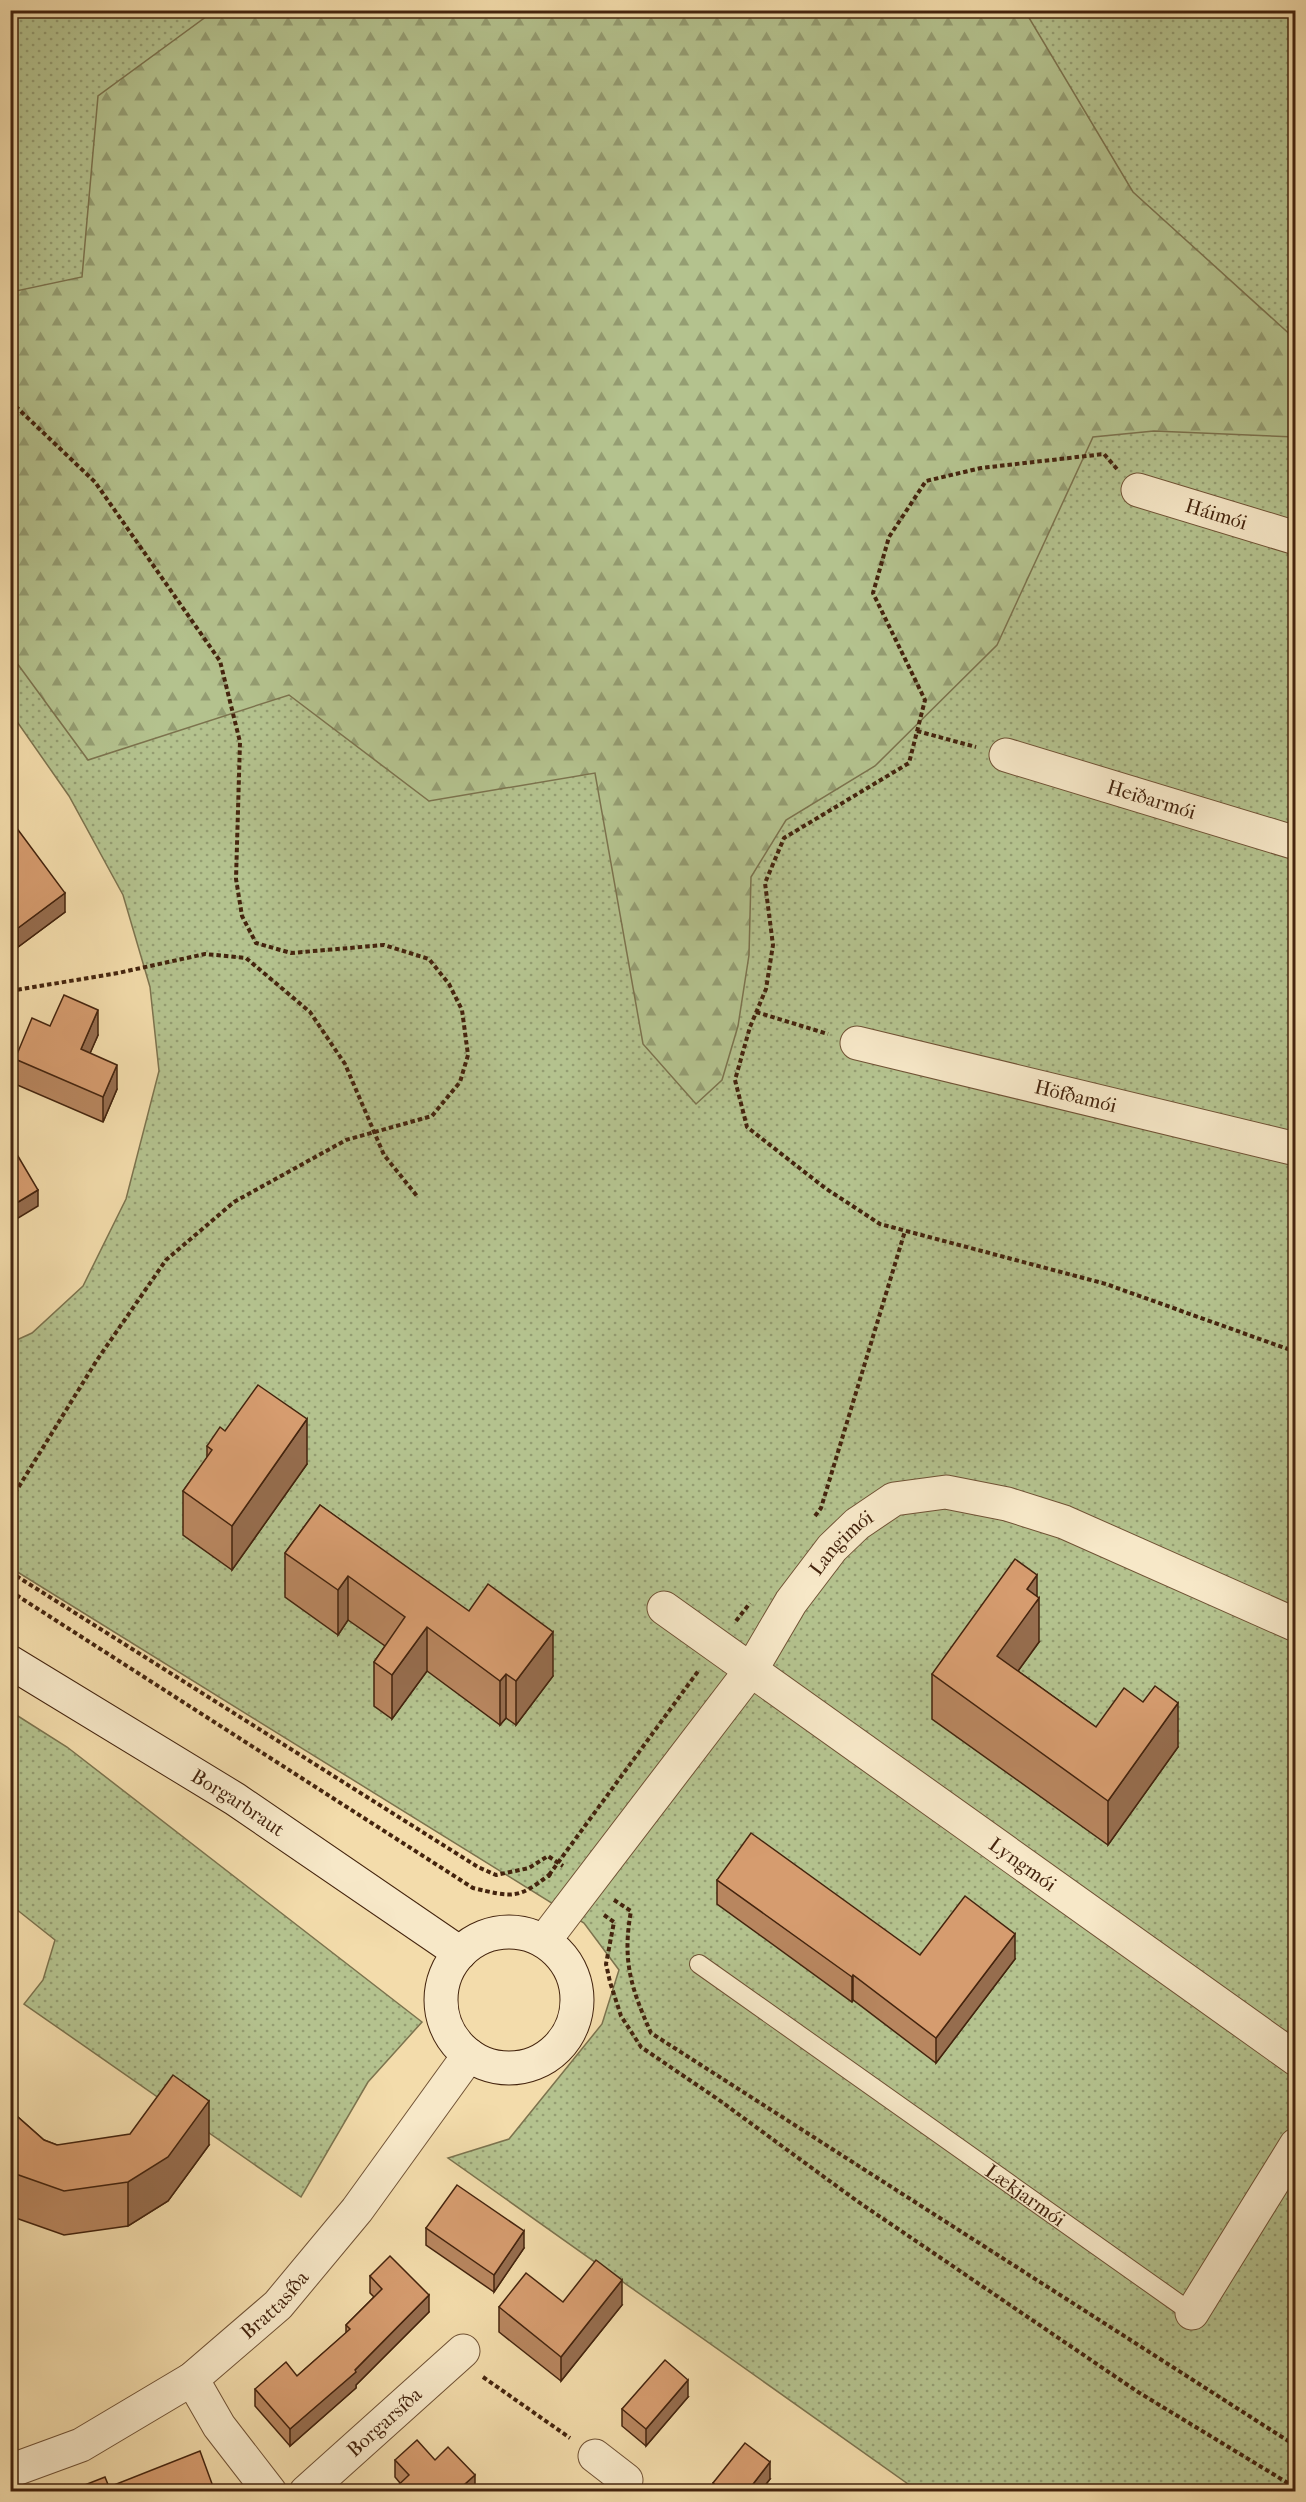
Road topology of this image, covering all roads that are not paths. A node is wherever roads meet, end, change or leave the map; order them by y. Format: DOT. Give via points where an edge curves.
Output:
graph roads {
  1 [pos="1138,490"];
  2 [pos="1296,538"];
  3 [pos="1005,755"];
  4 [pos="1296,843"];
  5 [pos="857,1043"];
  6 [pos="1296,1149"];
  7 [pos="664,1608"];
  8 [pos="1296,1625"];
  9 [pos="10,1662"];
  10 [pos="751,1670"];
  11 [pos="544,1941"];
  12 [pos="460,1953"];
  13 [pos="699,1964"];
  14 [pos="469,2055"];
  15 [pos="1296,2059"];
  16 [pos="1296,2145"];
  17 [pos="1192,2313"];
  18 [pos="459,2355"];
  19 [pos="192,2379"];
  20 [pos="595,2456"];
  21 [pos="10,2471"];
  22 [pos="630,2488"];
  23 [pos="270,2492"];
  24 [pos="306,2492"];
  1 -- 2 [label="street, Háimói"];
  3 -- 4 [label="street, Heiðarmói"];
  5 -- 6 [label="street, Höfðamói"];
  7 -- 10 [label="street, Lyngmói"];
  8 -- 10 [label="street, Langimói" via="1064,1522 1007,1504 945,1492 894,1499 857,1524 832,1548 791,1602"];
  9 -- 12 [label="street, Borgarbraut" via="235,1799"];
  10 -- 11 [label="street, Langimói"];
  10 -- 15 [label="street, Lyngmói"];
  11 -- 12 [label="street" via="524,1933 501,1932 478,1939"];
  11 -- 14 [label="street" via="561,1955 572,1973 577,1994 576,2016 567,2036 553,2052 534,2063 513,2068 490,2065"];
  12 -- 14 [label="street" via="447,1972 441,1995 443,2018 453,2039"];
  13 -- 17 [label="lane, Lækjarmói"];
  14 -- 19 [label="street, Brattasíða" via="357,2210 278,2305"];
  16 -- 17 [label="street, Lækjarmói"];
  18 -- 24 [label="street, Borgarsíða"];
  19 -- 21 [label="street, Brattasíða" via="81,2445"];
  19 -- 23 [label="street" via="219,2426"];
  20 -- 22 [label="street"];
}
